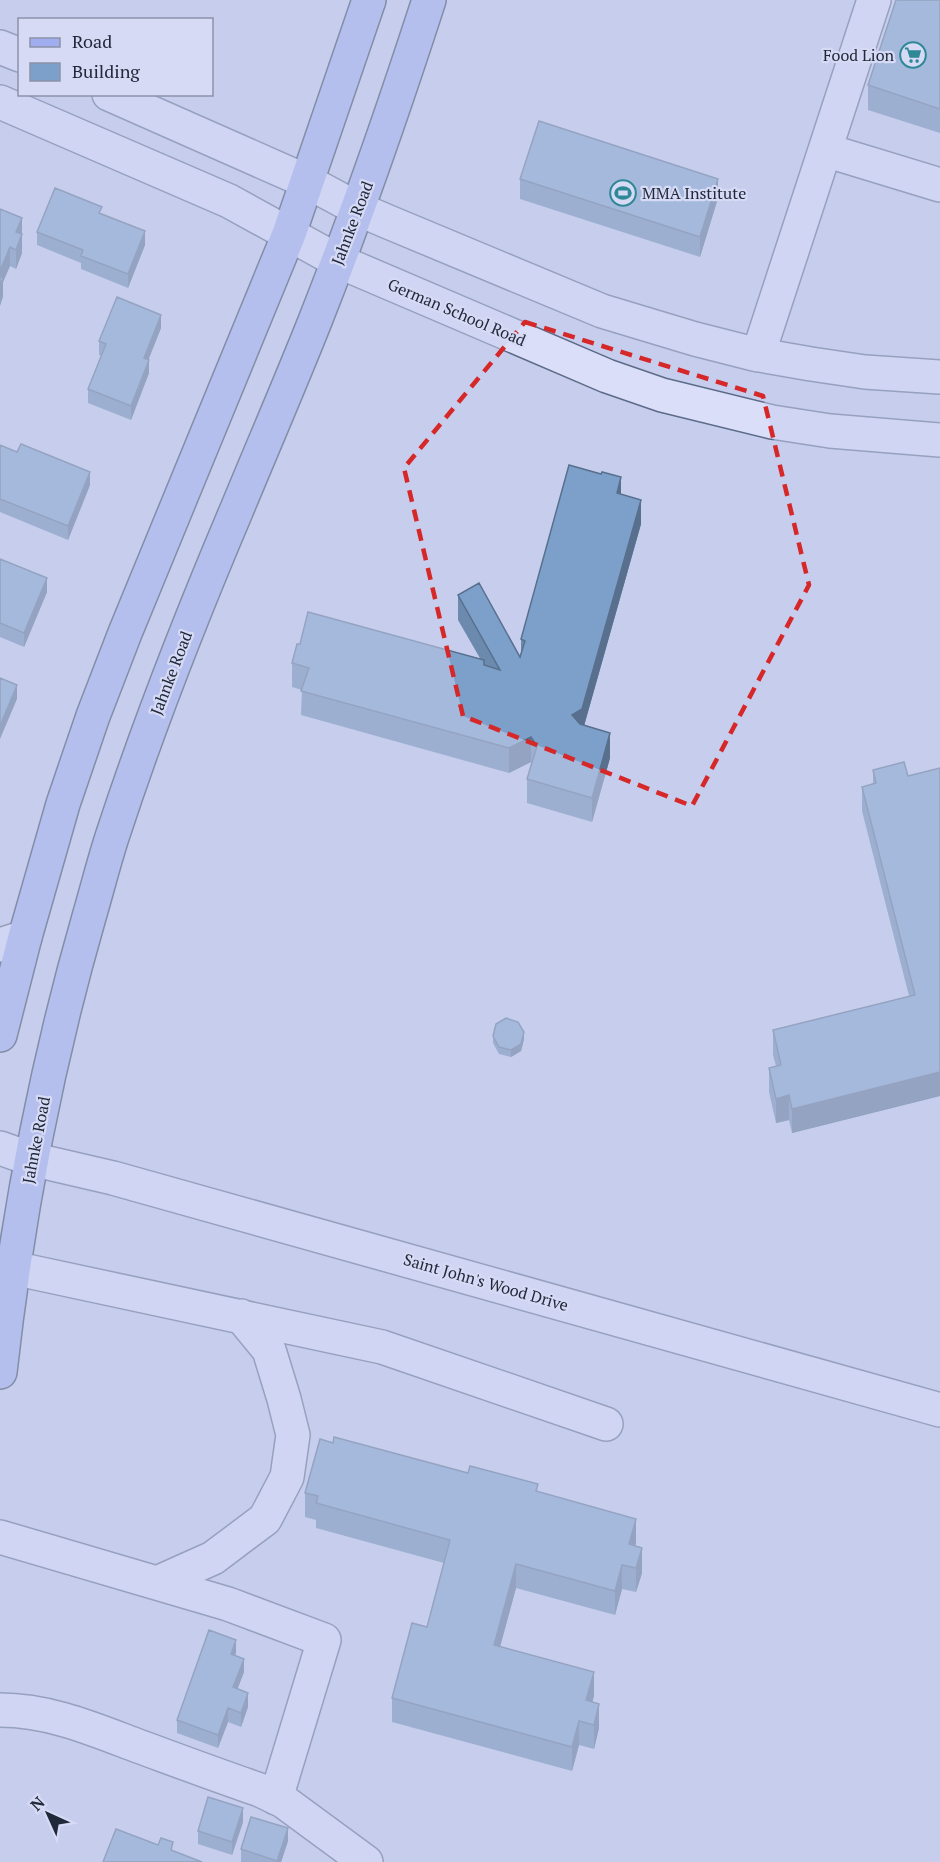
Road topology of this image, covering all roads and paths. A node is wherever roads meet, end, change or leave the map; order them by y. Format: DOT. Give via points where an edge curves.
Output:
graph roads {
  1 [pos="369,0"];
  2 [pos="429,0"];
  3 [pos="874,0"];
  4 [pos="0,47"];
  5 [pos="18,55"];
  6 [pos="114,96"];
  7 [pos="0,102"];
  8 [pos="825,150"];
  9 [pos="308,182"];
  10 [pos="940,185"];
  11 [pos="358,208"];
  12 [pos="289,234"];
  13 [pos="338,261"];
  14 [pos="758,355"];
  15 [pos="940,377"];
  16 [pos="940,440"];
  17 [pos="12,941"];
  18 [pos="0,1035"];
  19 [pos="0,1148"];
  20 [pos="31,1159"];
  21 [pos="13,1268"];
  22 [pos="241,1316"];
  23 [pos="0,1372"];
  24 [pos="940,1410"];
  25 [pos="606,1424"];
  26 [pos="0,1537"];
  27 [pos="158,1583"];
  28 [pos="0,1710"];
  29 [pos="276,1798"];
  30 [pos="366,1862"];
  1 -- 9 [label="main road"];
  2 -- 11 [label="main road, Jahnke Road"];
  3 -- 8 [label="street"];
  4 -- 5 [label="street"];
  6 -- 9 [label="street"];
  7 -- 12 [label="street, German School Road" via="229,201"];
  8 -- 10 [label="street"];
  8 -- 14 [label="street"];
  9 -- 11 [label="street"];
  9 -- 12 [label="main road"];
  11 -- 13 [label="main road, Jahnke Road"];
  11 -- 14 [label="street" via="602,311"];
  12 -- 13 [label="street, German School Road"];
  12 -- 17 [label="main road" via="124,633"];
  13 -- 16 [label="street, German School Road" via="607,376 662,395 772,422"];
  13 -- 20 [label="main road, Jahnke Road" via="143,745 81,946 52,1056"];
  14 -- 15 [label="street" via="866,372"];
  17 -- 18 [label="main road"];
  19 -- 20 [label="street, Saint John's Wood Drive"];
  20 -- 21 [label="main road, Jahnke Road"];
  20 -- 24 [label="street, Saint John's Wood Drive" via="124,1181"];
  21 -- 22 [label="street"];
  21 -- 23 [label="main road, Jahnke Road"];
  22 -- 25 [label="street" via="381,1347"];
  22 -- 27 [label="street" via="269,1350 284,1399 293,1435 287,1477 265,1519 213,1558"];
  26 -- 27 [label="street"];
  27 -- 29 [label="street" via="324,1640"];
  28 -- 29 [label="street" via="59,1717 95,1728"];
  29 -- 30 [label="street"];
}
